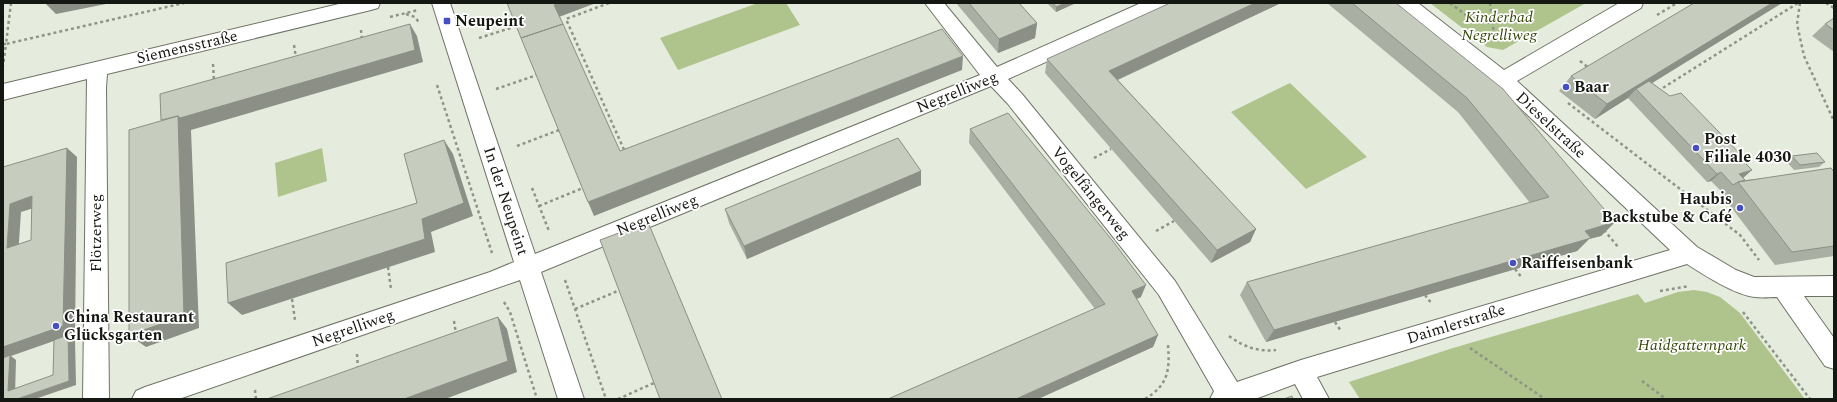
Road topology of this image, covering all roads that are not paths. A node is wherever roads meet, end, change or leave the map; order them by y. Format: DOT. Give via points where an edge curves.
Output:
graph roads {
  1 [pos="371,3"];
  2 [pos="441,3"];
  3 [pos="934,3"];
  4 [pos="1158,3"];
  5 [pos="1405,3"];
  6 [pos="1634,3"];
  7 [pos="98,68"];
  8 [pos="994,77"];
  9 [pos="1503,80"];
  10 [pos="3,92"];
  11 [pos="1689,254"];
  12 [pos="527,267"];
  13 [pos="1834,286"];
  14 [pos="1784,288"];
  15 [pos="1834,358"];
  16 [pos="1301,371"];
  17 [pos="1227,398"];
  18 [pos="96,399"];
  19 [pos="145,399"];
  20 [pos="571,399"];
  21 [pos="1316,399"];
  1 -- 7 [label="street, Siemensstraße"];
  2 -- 12 [label="street, In der Neupeint"];
  3 -- 8 [label="street, Vogelfängerweg"];
  4 -- 8 [label="street, Negrelliweg"];
  5 -- 9 [label="street, Dieselstraße"];
  6 -- 9 [label="street"];
  7 -- 10 [label="street, Siemensstraße"];
  7 -- 18 [label="street, Flötzerweg"];
  8 -- 12 [label="street, Negrelliweg"];
  8 -- 17 [label="street, Vogelfängerweg" via="1015,99 1167,288"];
  9 -- 11 [label="street, Dieselstraße"];
  11 -- 14 [label="street, Dieselstraße" via="1728,277 1754,287"];
  11 -- 16 [label="street, Daimlerstraße"];
  12 -- 19 [label="street, Negrelliweg"];
  12 -- 20 [label="street, In der Neupeint"];
  13 -- 14 [label="street, Dieselstraße"];
  14 -- 15 [label="street"];
  16 -- 17 [label="street, Daimlerstraße"];
  16 -- 21 [label="street"];
}
